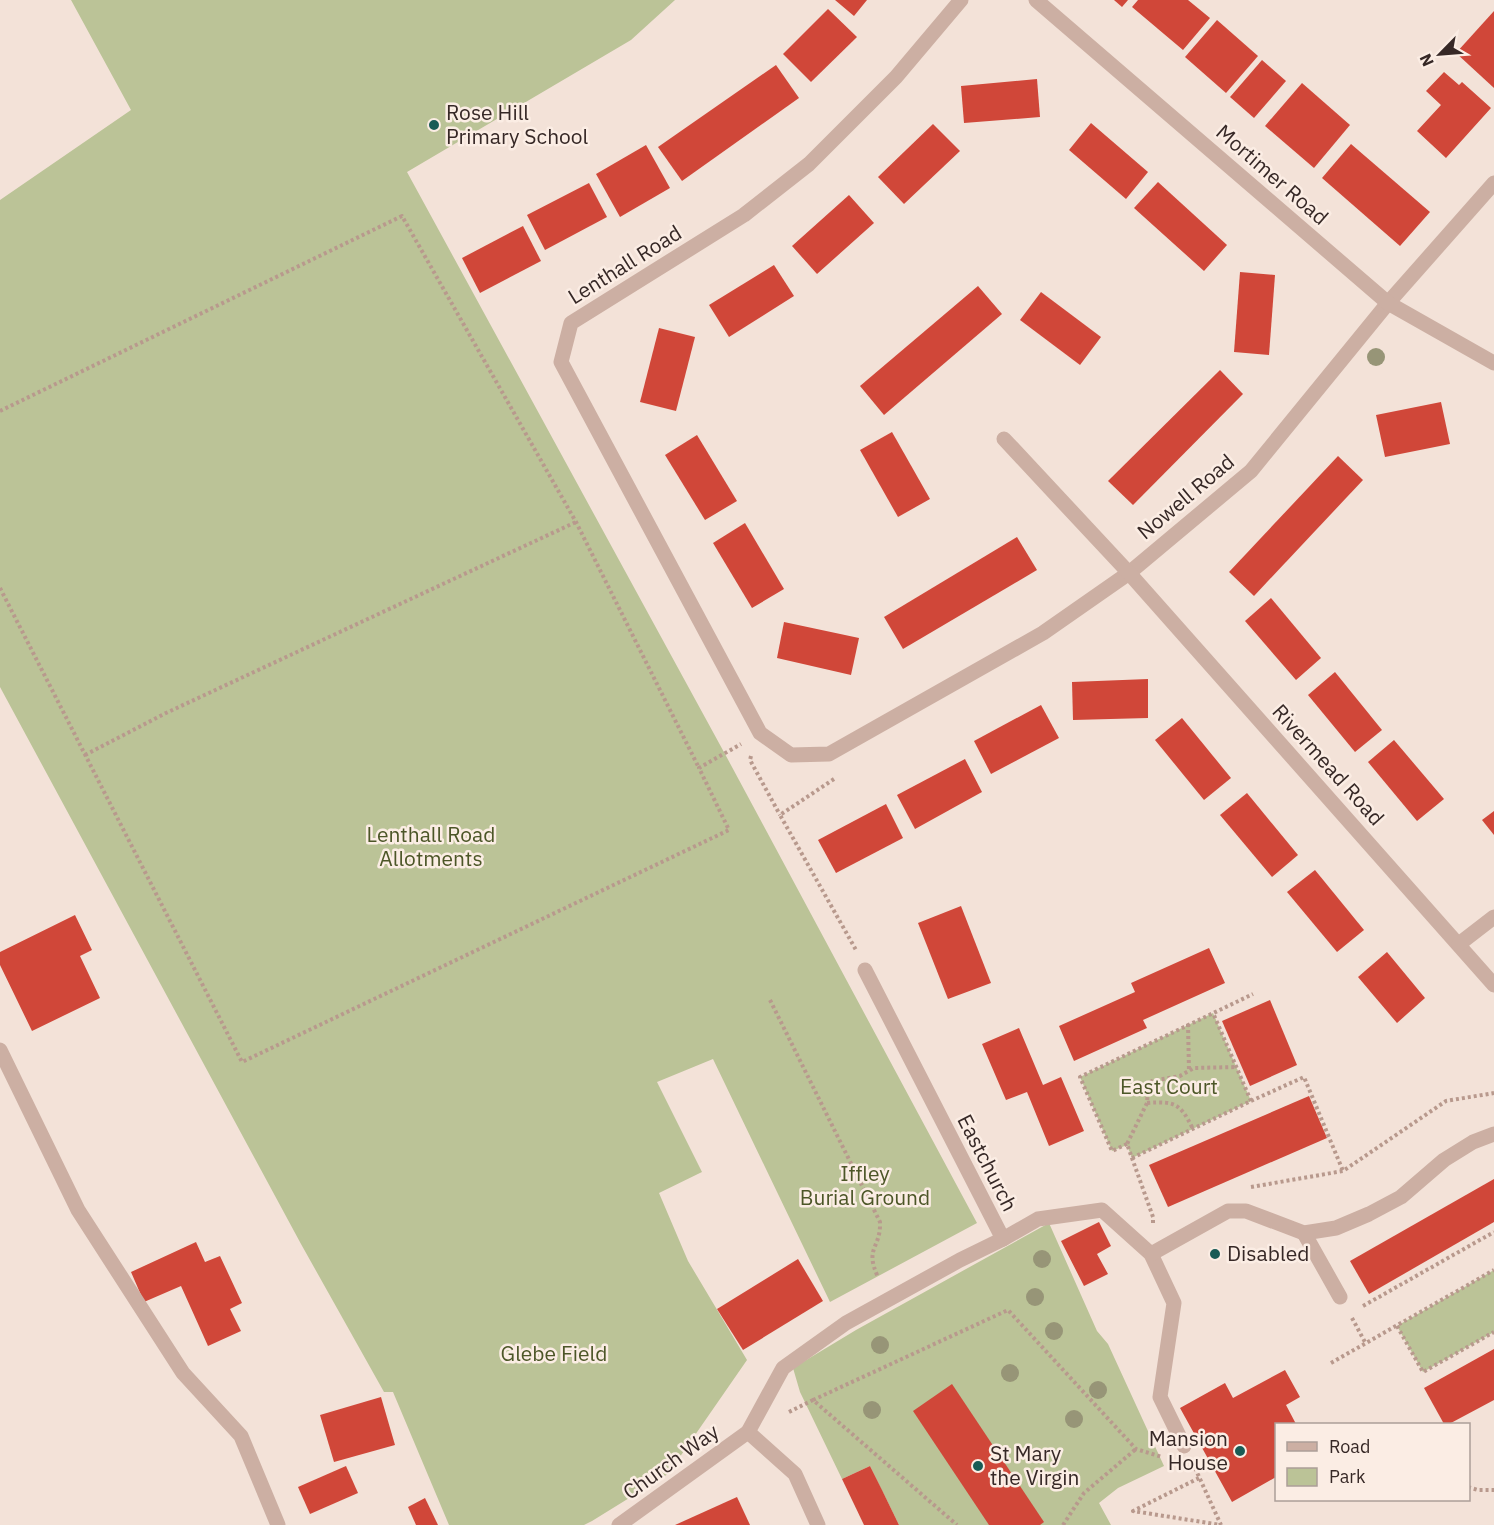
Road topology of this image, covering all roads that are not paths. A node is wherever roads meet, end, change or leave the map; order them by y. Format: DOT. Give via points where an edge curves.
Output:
graph roads {
  1 [pos="961,0"];
  2 [pos="1036,0"];
  3 [pos="1494,183"];
  4 [pos="1388,303"];
  5 [pos="1494,363"];
  6 [pos="1004,439"];
  7 [pos="1129,573"];
  8 [pos="829,754"];
  9 [pos="1494,917"];
  10 [pos="1459,944"];
  11 [pos="865,970"];
  12 [pos="1494,985"];
  13 [pos="0,1050"];
  14 [pos="1494,1134"];
  15 [pos="1304,1233"];
  16 [pos="1003,1239"];
  17 [pos="1151,1254"];
  18 [pos="1340,1297"];
  19 [pos="748,1432"];
  20 [pos="1184,1446"];
  21 [pos="278,1525"];
  22 [pos="620,1525"];
  23 [pos="818,1525"];
  1 -- 8 [label="street, Lenthall Road" via="896,77 809,164 744,215 572,323 561,362 760,733 791,755"];
  2 -- 4 [label="street, Mortimer Road"];
  3 -- 4 [label="street, Nowell Road"];
  4 -- 5 [label="street, Mortimer Road"];
  4 -- 7 [label="street, Nowell Road" via="1251,471"];
  6 -- 7 [label="street, Rivermead Road"];
  7 -- 8 [label="street, Nowell Road" via="1043,633"];
  7 -- 10 [label="street, Rivermead Road"];
  9 -- 10 [label="street"];
  10 -- 12 [label="street, Rivermead Road"];
  11 -- 16 [label="street, Eastchurch"];
  13 -- 21 [label="street" via="78,1210 183,1373 241,1437"];
  14 -- 15 [label="street" via="1444,1160 1401,1197 1377,1210 1336,1228"];
  15 -- 17 [label="street" via="1246,1211 1228,1211"];
  15 -- 18 [label="street"];
  16 -- 17 [label="street" via="1038,1219 1102,1210"];
  16 -- 19 [label="street, Eastchurch" via="846,1323 783,1368"];
  17 -- 20 [label="street" via="1174,1303 1160,1397"];
  19 -- 22 [label="street, Church Way"];
  19 -- 23 [label="street" via="795,1474"];
}
